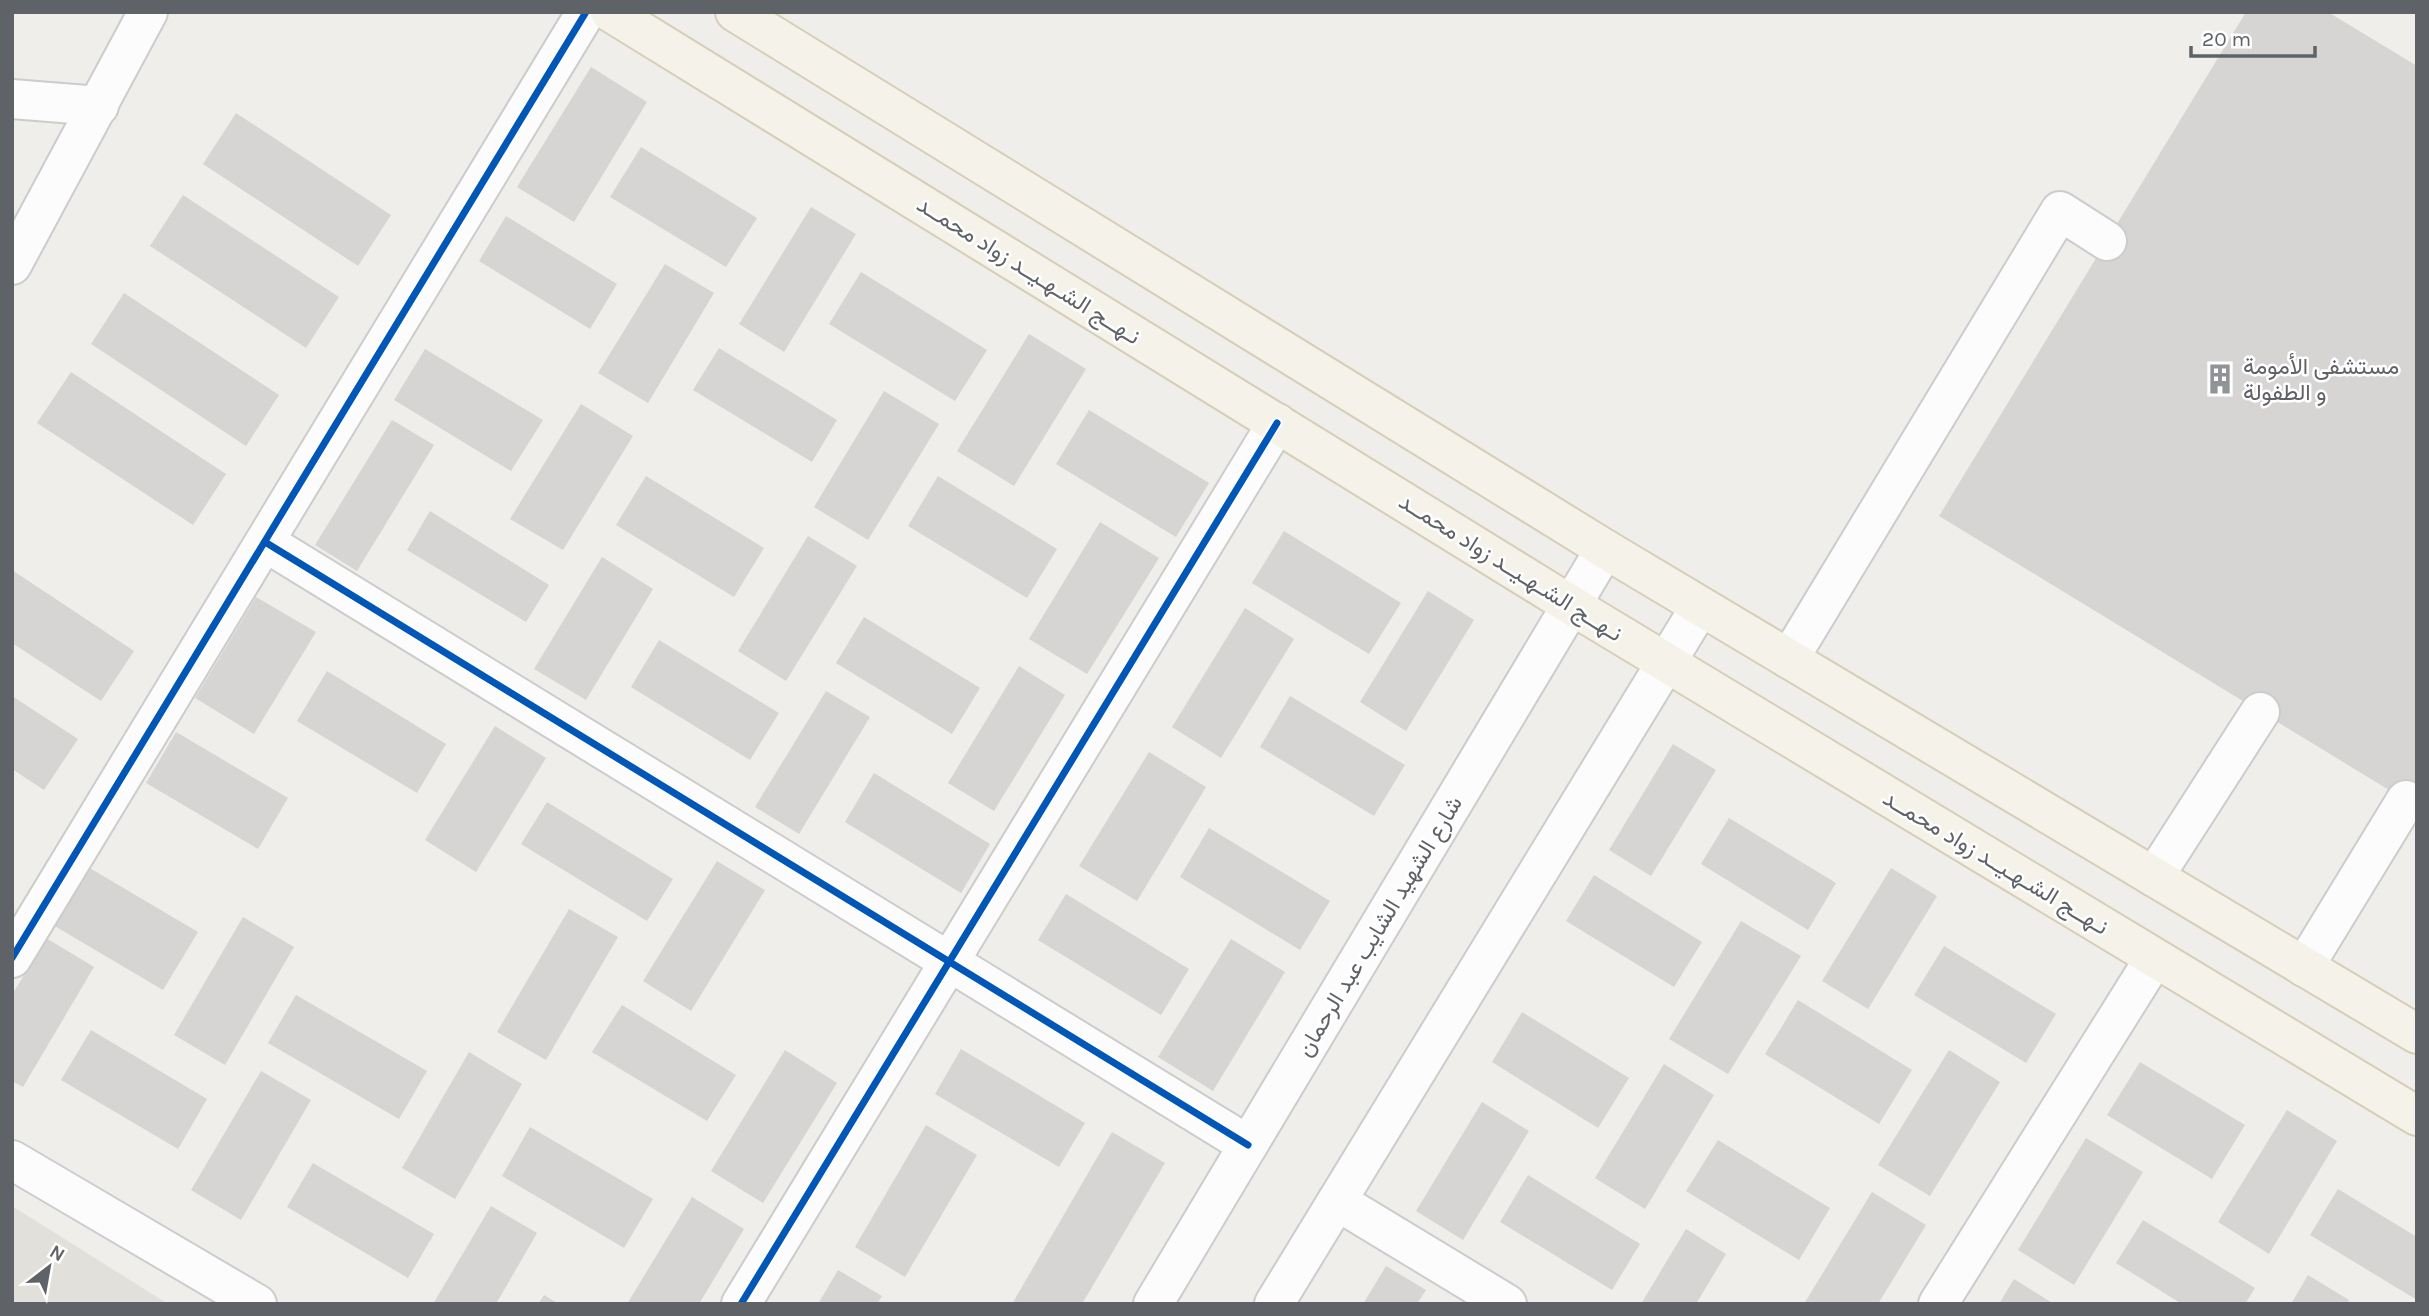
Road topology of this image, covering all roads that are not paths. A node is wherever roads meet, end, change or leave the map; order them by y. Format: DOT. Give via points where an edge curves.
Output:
graph roads {
  1 [pos="148,12"];
  2 [pos="586,12"];
  3 [pos="610,12"];
  4 [pos="735,12"];
  5 [pos="12,99"];
  6 [pos="99,106"];
  7 [pos="2107,241"];
  8 [pos="12,265"];
  9 [pos="1277,423"];
  10 [pos="265,542"];
  11 [pos="1605,549"];
  12 [pos="1572,605"];
  13 [pos="1700,607"];
  14 [pos="1789,659"];
  15 [pos="1667,662"];
  16 [pos="2260,712"];
  17 [pos="2406,800"];
  18 [pos="2154,877"];
  19 [pos="12,958"];
  20 [pos="2154,959"];
  21 [pos="950,962"];
  22 [pos="2304,967"];
  23 [pos="2417,1034"];
  24 [pos="2417,1116"];
  25 [pos="1248,1145"];
  26 [pos="12,1160"];
  27 [pos="1337,1201"];
  28 [pos="257,1304"];
  29 [pos="741,1304"];
  30 [pos="1153,1304"];
  31 [pos="1274,1304"];
  32 [pos="1507,1304"];
  33 [pos="1938,1304"];
  1 -- 6 [label="street"];
  2 -- 10 [label="street"];
  3 -- 9 [label="main road, نـهــج الشـهـيــد زواد محمــد"];
  4 -- 11 [label="main road"];
  5 -- 6 [label="street"];
  6 -- 8 [label="street"];
  7 -- 14 [label="street" via="2060,211"];
  9 -- 12 [label="main road, نـهــج الشـهـيــد زواد محمــد"];
  9 -- 21 [label="street"];
  10 -- 19 [label="street"];
  10 -- 21 [label="street"];
  11 -- 12 [label="street, شارع الشهيد الشايب عبد الرحمان"];
  11 -- 13 [label="main road"];
  12 -- 15 [label="main road, نـهــج الشـهـيــد زواد محمــد"];
  12 -- 25 [label="street, شارع الشهيد الشايب عبد الرحمان"];
  13 -- 14 [label="main road"];
  13 -- 15 [label="street"];
  14 -- 18 [label="main road"];
  15 -- 20 [label="main road, نـهــج الشـهـيــد زواد محمــد"];
  15 -- 27 [label="street"];
  16 -- 18 [label="street"];
  17 -- 22 [label="street"];
  18 -- 22 [label="main road"];
  20 -- 24 [label="main road, نـهــج الشـهـيــد زواد محمــد"];
  20 -- 33 [label="street"];
  21 -- 25 [label="street"];
  21 -- 29 [label="street"];
  22 -- 23 [label="main road"];
  25 -- 30 [label="street, شارع الشهيد الشايب عبد الرحمان"];
  26 -- 28 [label="street"];
  27 -- 31 [label="street"];
  27 -- 32 [label="street"];
}
